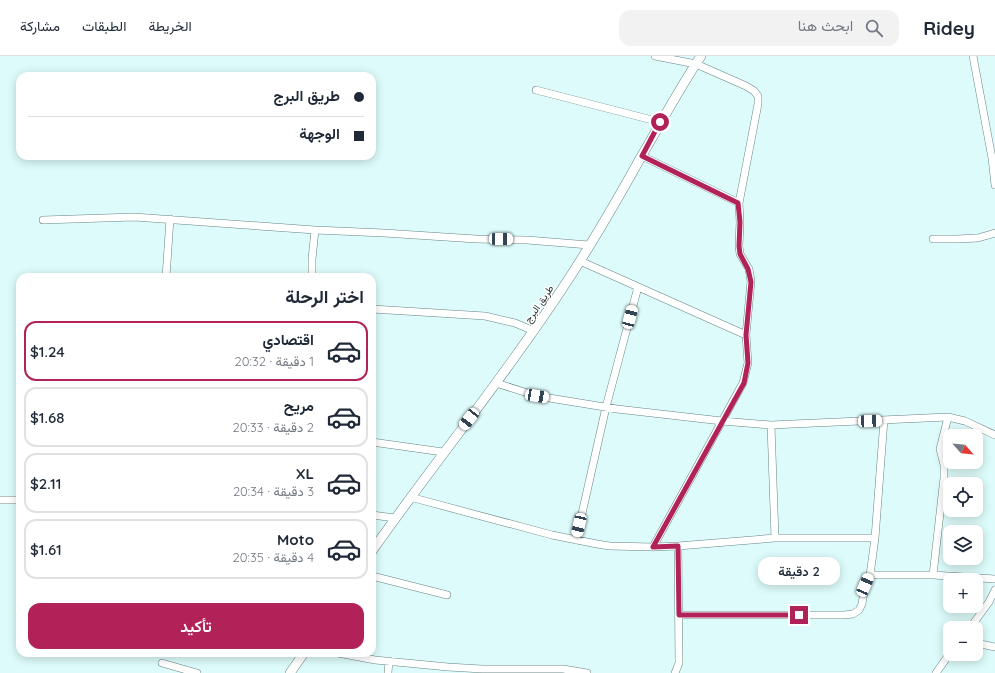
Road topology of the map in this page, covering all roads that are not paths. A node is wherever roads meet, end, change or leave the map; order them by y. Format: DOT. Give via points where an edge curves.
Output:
graph roads {
  1 [pos="656,56"];
  2 [pos="973,56"];
  3 [pos="699,60"];
  4 [pos="536,90"];
  5 [pos="660,122"];
  6 [pos="642,156"];
  7 [pos="993,157"];
  8 [pos="995,185"];
  9 [pos="738,203"];
  10 [pos="170,219"];
  11 [pos="43,220"];
  12 [pos="315,230"];
  13 [pos="995,233"];
  14 [pos="933,238"];
  15 [pos="589,245"];
  16 [pos="580,261"];
  17 [pos="166,273"];
  18 [pos="312,273"];
  19 [pos="638,287"];
  20 [pos="376,309"];
  21 [pos="534,331"];
  22 [pos="746,335"];
  23 [pos="496,383"];
  24 [pos="606,407"];
  25 [pos="948,417"];
  26 [pos="884,420"];
  27 [pos="722,421"];
  28 [pos="771,425"];
  29 [pos="995,435"];
  30 [pos="376,443"];
  31 [pos="443,452"];
  32 [pos="410,497"];
  33 [pos="0,500"];
  34 [pos="16,500"];
  35 [pos="376,516"];
  36 [pos="395,518"];
  37 [pos="775,538"];
  38 [pos="875,538"];
  39 [pos="576,540"];
  40 [pos="376,544"];
  41 [pos="678,546"];
  42 [pos="653,547"];
  43 [pos="870,575"];
  44 [pos="933,575"];
  45 [pos="376,577"];
  46 [pos="995,579"];
  47 [pos="995,590"];
  48 [pos="447,595"];
  49 [pos="679,615"];
  50 [pos="975,621"];
  51 [pos="983,644"];
  52 [pos="995,646"];
  53 [pos="301,657"];
  54 [pos="359,657"];
  55 [pos="389,661"];
  56 [pos="944,661"];
  57 [pos="162,663"];
  58 [pos="502,671"];
  59 [pos="576,672"];
  60 [pos="197,673"];
  61 [pos="290,673"];
  62 [pos="388,673"];
  63 [pos="587,673"];
  64 [pos="675,673"];
  65 [pos="936,673"];
  1 -- 3 [label="street"];
  2 -- 7 [label="street"];
  3 -- 5 [label="street, طريق البرج"];
  3 -- 9 [label="street" via="746,86 758,96"];
  4 -- 5 [label="street"];
  5 -- 6 [label="street, طريق البرج"];
  6 -- 9 [label="street"];
  6 -- 15 [label="street, طريق البرج"];
  7 -- 8 [label="street"];
  9 -- 22 [label="street" via="740,254 751,276"];
  10 -- 11 [label="street" via="134,217"];
  10 -- 12 [label="street"];
  10 -- 17 [label="street"];
  12 -- 15 [label="street"];
  12 -- 18 [label="street"];
  13 -- 14 [label="street" via="978,238"];
  15 -- 16 [label="street, طريق البرج"];
  16 -- 19 [label="street"];
  16 -- 21 [label="street, طريق البرج"];
  19 -- 22 [label="street"];
  19 -- 24 [label="street"];
  20 -- 21 [label="street" via="485,316 515,323"];
  21 -- 23 [label="street, طريق البرج"];
  22 -- 27 [label="street" via="748,363 744,383"];
  23 -- 24 [label="street" via="537,396"];
  23 -- 31 [label="street, طريق البرج"];
  24 -- 27 [label="street"];
  24 -- 39 [label="street"];
  25 -- 26 [label="street"];
  25 -- 29 [label="street" via="965,421"];
  25 -- 44 [label="street" via="940,449 944,478"];
  26 -- 28 [label="street"];
  26 -- 38 [label="street"];
  27 -- 28 [label="street"];
  27 -- 42 [label="street"];
  28 -- 37 [label="street"];
  30 -- 31 [label="street"];
  31 -- 32 [label="street, طريق البرج"];
  32 -- 36 [label="street, طريق البرج"];
  32 -- 39 [label="street"];
  33 -- 34 [label="street"];
  35 -- 36 [label="street"];
  36 -- 40 [label="street, طريق البرج"];
  37 -- 38 [label="street"];
  37 -- 41 [label="street"];
  38 -- 43 [label="street"];
  39 -- 42 [label="street" via="610,546"];
  41 -- 42 [label="street"];
  41 -- 49 [label="street"];
  43 -- 44 [label="street"];
  43 -- 49 [label="street" via="862,604 853,614"];
  44 -- 46 [label="street"];
  45 -- 48 [label="street"];
  47 -- 50 [label="street"];
  49 -- 64 [label="street" via="679,663"];
  51 -- 52 [label="street"];
  53 -- 61 [label="street"];
  54 -- 55 [label="street"];
  55 -- 58 [label="street"];
  55 -- 62 [label="street"];
  56 -- 65 [label="street"];
  57 -- 60 [label="street"];
  58 -- 59 [label="street" via="563,669"];
  59 -- 63 [label="street"];
}
